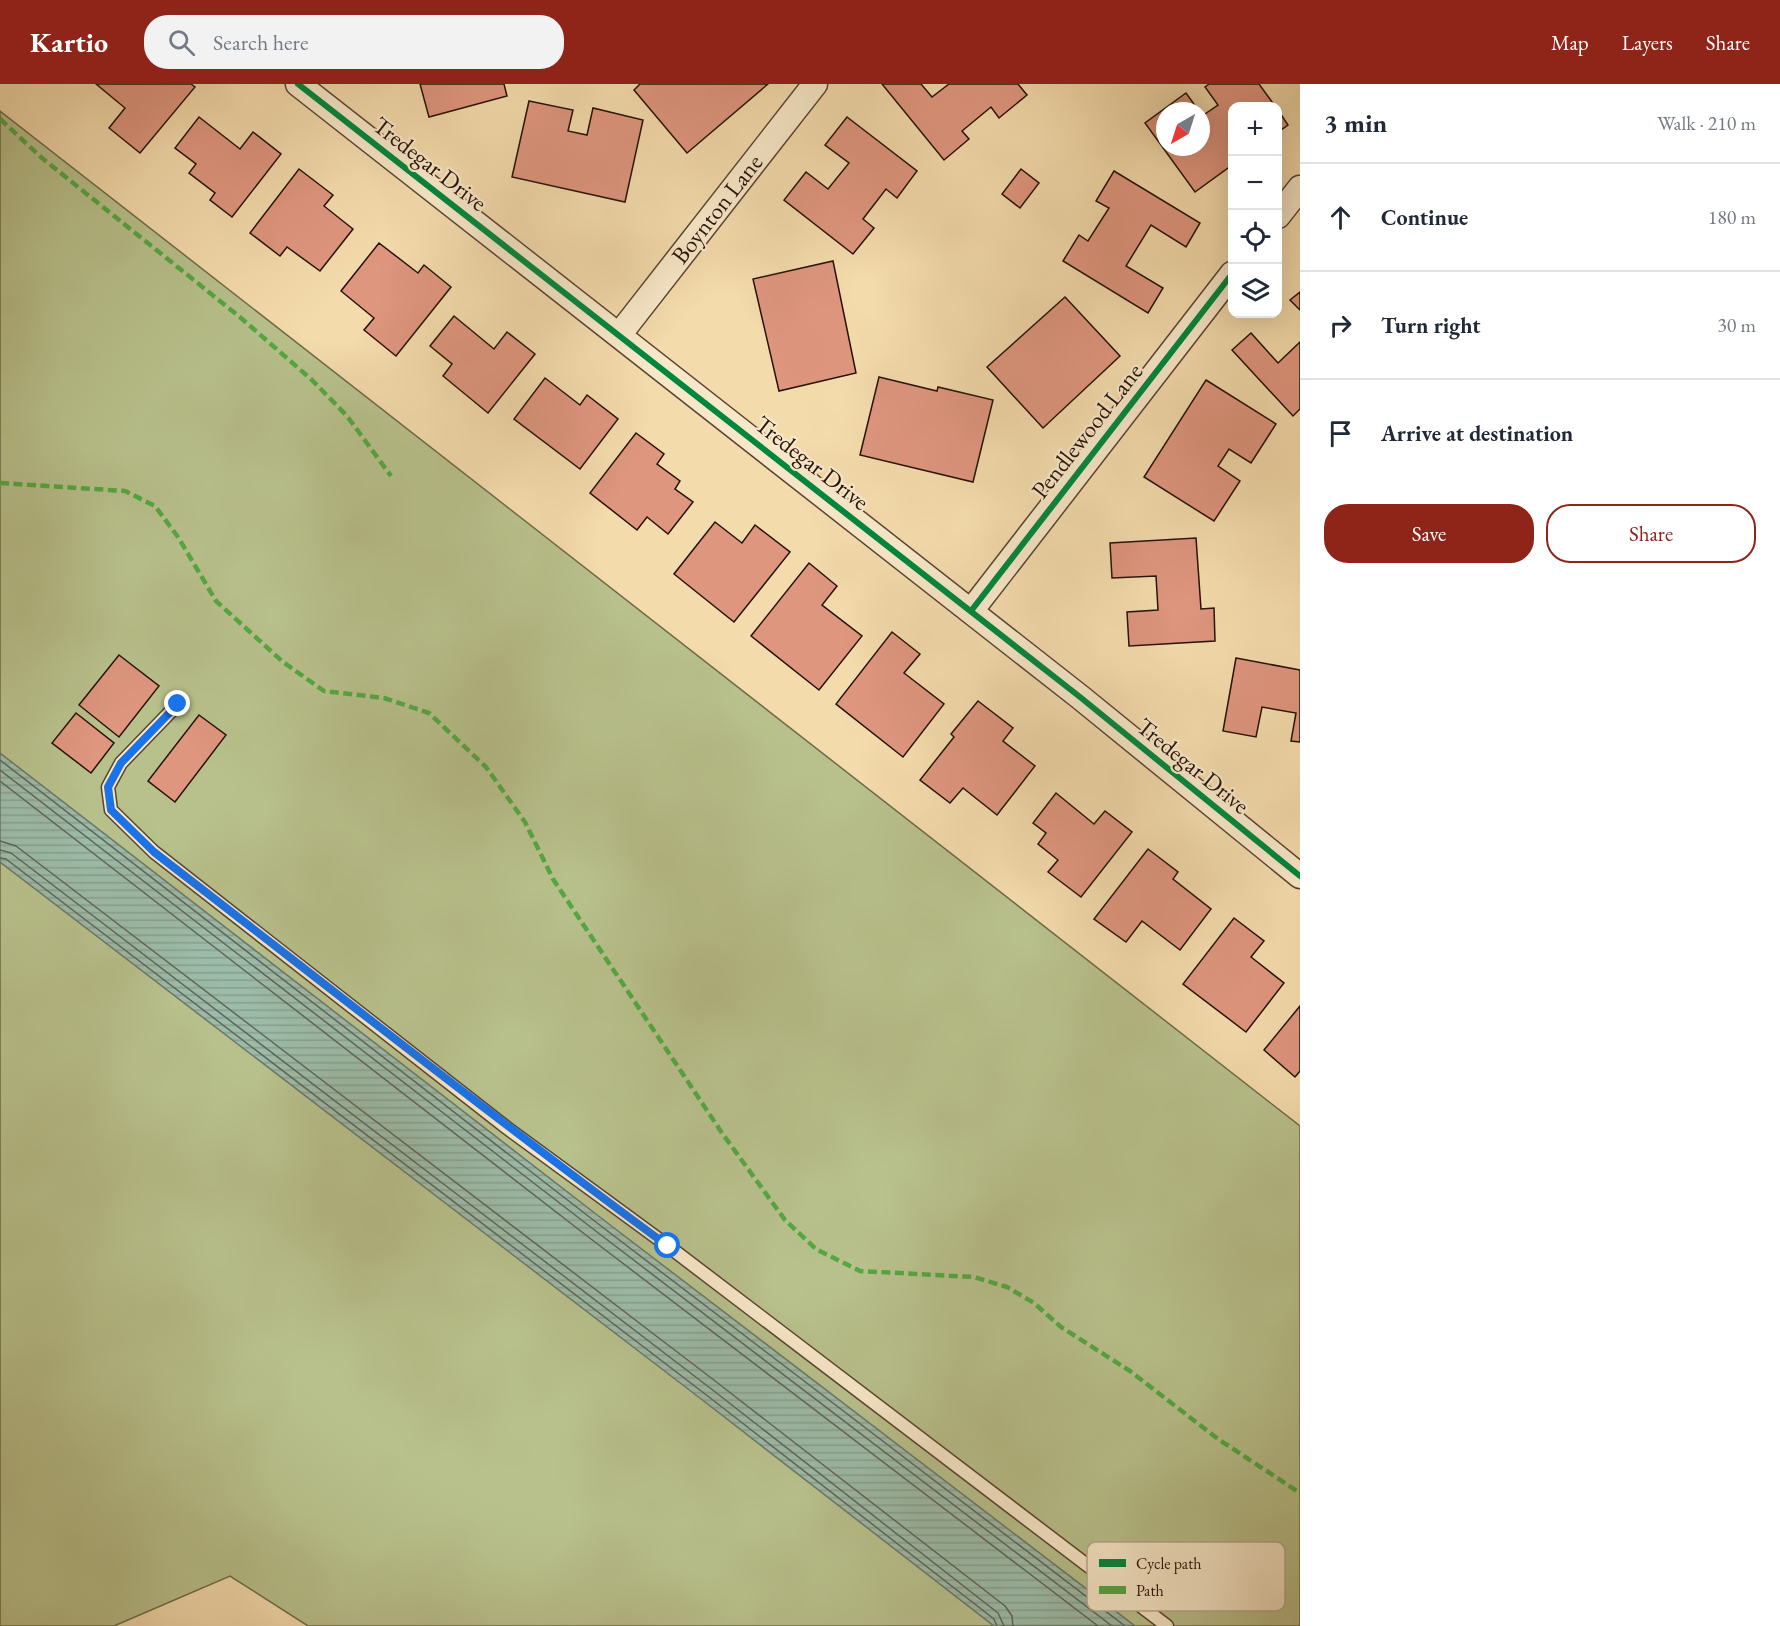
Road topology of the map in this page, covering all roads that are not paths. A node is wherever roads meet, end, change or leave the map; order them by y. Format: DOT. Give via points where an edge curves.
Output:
graph roads {
  1 [pos="298,84"];
  2 [pos="815,84"];
  3 [pos="1300,188"];
  4 [pos="1282,211"];
  5 [pos="1228,280"];
  6 [pos="619,335"];
  7 [pos="971,611"];
  8 [pos="178,704"];
  9 [pos="1300,876"];
  10 [pos="1087,1565"];
  11 [pos="1147,1611"];
  12 [pos="1167,1626"];
  1 -- 6 [label="street, Tredegar Drive"];
  2 -- 6 [label="street, Boynton Lane"];
  3 -- 4 [label="street"];
  5 -- 7 [label="street, Pendlewood Lane"];
  6 -- 7 [label="street, Tredegar Drive"];
  7 -- 9 [label="street, Tredegar Drive"];
  8 -- 10 [label="lane" via="121,763 108,787 111,810 123,824 498,1121"];
  11 -- 12 [label="lane"];
}
